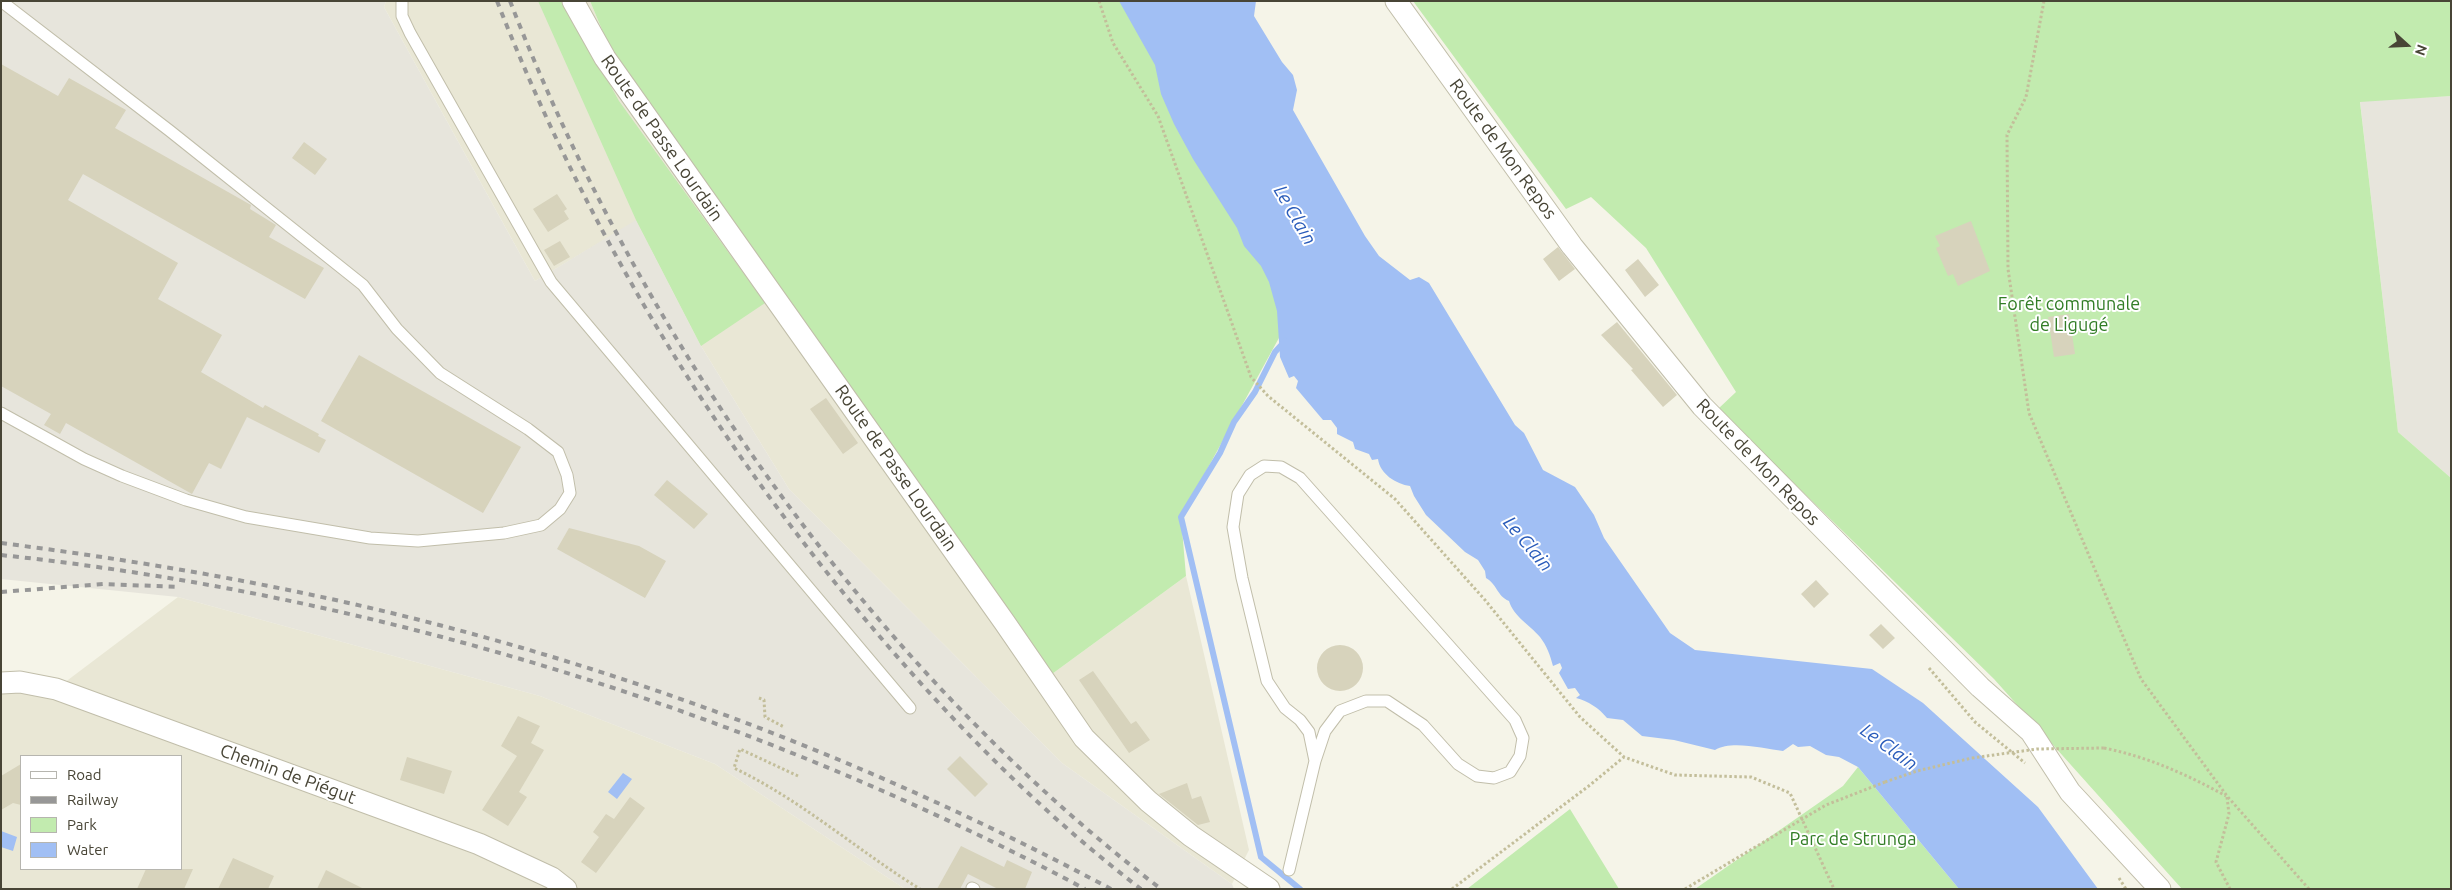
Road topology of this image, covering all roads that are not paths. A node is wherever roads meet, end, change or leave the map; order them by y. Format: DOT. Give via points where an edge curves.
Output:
graph roads {
  1 [pos="402,1"];
  2 [pos="573,1"];
  3 [pos="1396,1"];
  4 [pos="1,2"];
  5 [pos="1,413"];
  6 [pos="1,683"];
  7 [pos="910,708"];
  8 [pos="1315,761"];
  9 [pos="1289,870"];
  10 [pos="566,889"];
  11 [pos="1269,889"];
  12 [pos="2160,889"];
  1 -- 7 [label="lane" via="402,16 410,33 551,282"];
  2 -- 11 [label="street, Route de Passe Lourdain" via="616,74 1084,738 1148,801 1191,836"];
  3 -- 12 [label="street, Route de Mon Repos" via="1572,246 1702,406 1980,687 2031,732 2070,792"];
  4 -- 5 [label="lane" via="363,285 397,329 440,373 558,452 570,493 560,509 541,525 504,533 418,541 370,538 246,517 186,500 84,459"];
  6 -- 10 [label="street, Chemin de Piégut" via="20,682 56,689 480,844 552,878"];
  8 -- 8 [label="lane" via="1309,732 1285,708 1267,681 1233,527 1238,494 1250,474 1264,466 1281,467 1300,478 1515,720 1523,738 1520,756 1510,772 1494,778 1476,776 1458,764 1423,725 1387,701 1366,701 1340,711 1325,731"];
  8 -- 9 [label="lane"];
}
